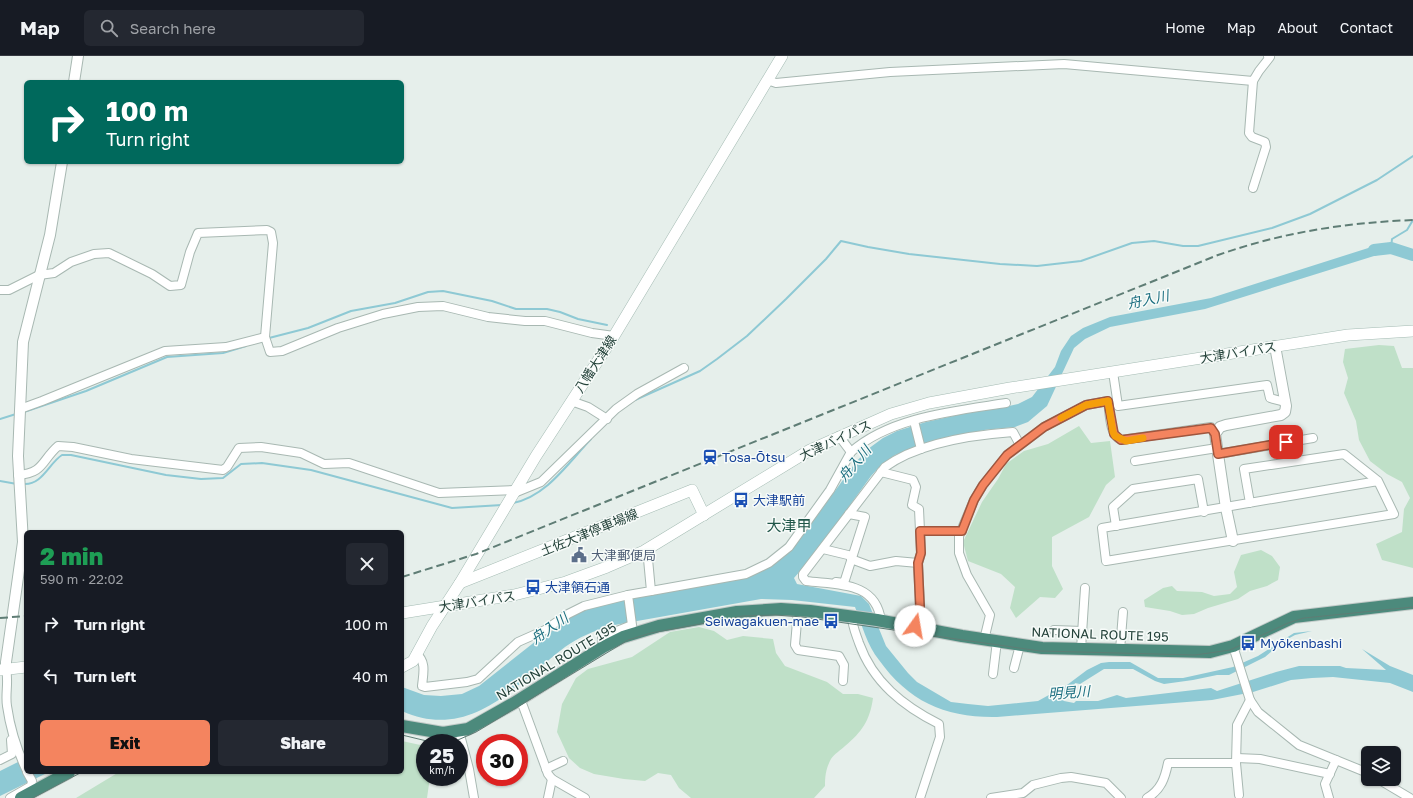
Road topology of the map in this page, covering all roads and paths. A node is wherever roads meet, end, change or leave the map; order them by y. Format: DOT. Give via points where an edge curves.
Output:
graph roads {
  1 [pos="78,56"];
  2 [pos="782,56"];
  3 [pos="1268,56"];
  4 [pos="74,80"];
  5 [pos="767,80"];
  6 [pos="1253,81"];
  7 [pos="62,164"];
  8 [pos="1253,188"];
  9 [pos="39,275"];
  10 [pos="0,290"];
  11 [pos="1413,331"];
  12 [pos="614,336"];
  13 [pos="265,337"];
  14 [pos="1275,346"];
  15 [pos="684,368"];
  16 [pos="1113,372"];
  17 [pos="570,401"];
  18 [pos="1286,402"];
  19 [pos="1006,403"];
  20 [pos="20,409"];
  21 [pos="607,419"];
  22 [pos="914,423"];
  23 [pos="1215,434"];
  24 [pos="839,436"];
  25 [pos="1313,438"];
  26 [pos="1020,445"];
  27 [pos="921,448"];
  28 [pos="1217,451"];
  29 [pos="851,452"];
  30 [pos="1135,461"];
  31 [pos="881,472"];
  32 [pos="18,475"];
  33 [pos="1378,481"];
  34 [pos="515,492"];
  35 [pos="1250,503"];
  36 [pos="1226,508"];
  37 [pos="1204,512"];
  38 [pos="704,514"];
  39 [pos="849,514"];
  40 [pos="1116,526"];
  41 [pos="920,531"];
  42 [pos="962,531"];
  43 [pos="1233,541"];
  44 [pos="823,549"];
  45 [pos="644,550"];
  46 [pos="852,558"];
  47 [pos="918,563"];
  48 [pos="802,578"];
  49 [pos="460,583"];
  50 [pos="1085,588"];
  51 [pos="651,591"];
  52 [pos="628,596"];
  53 [pos="1413,603"];
  54 [pos="445,606"];
  55 [pos="798,610"];
  56 [pos="1123,612"];
  57 [pos="404,613"];
  58 [pos="854,617"];
  59 [pos="879,620"];
  60 [pos="544,624"];
  61 [pos="915,626"];
  62 [pos="1054,630"];
  63 [pos="1082,631"];
  64 [pos="984,640"];
  65 [pos="997,641"];
  66 [pos="518,642"];
  67 [pos="1020,645"];
  68 [pos="1233,646"];
  69 [pos="603,647"];
  70 [pos="1081,649"];
  71 [pos="1120,650"];
  72 [pos="416,654"];
  73 [pos="404,666"];
  74 [pos="24,667"];
  75 [pos="1014,668"];
  76 [pos="3,670"];
  77 [pos="993,674"];
  78 [pos="842,681"];
  79 [pos="1249,698"];
  80 [pos="519,700"];
  81 [pos="7,708"];
  82 [pos="404,726"];
  83 [pos="459,731"];
  84 [pos="22,754"];
  85 [pos="0,760"];
  86 [pos="1336,760"];
  87 [pos="1236,761"];
  88 [pos="563,762"];
  89 [pos="0,764"];
  90 [pos="546,769"];
  91 [pos="1361,770"];
  92 [pos="29,774"];
  93 [pos="65,774"];
  94 [pos="1330,774"];
  95 [pos="552,779"];
  96 [pos="32,782"];
  97 [pos="1390,786"];
  98 [pos="1023,795"];
  99 [pos="1239,796"];
  100 [pos="2,798"];
  101 [pos="10,798"];
  102 [pos="21,798"];
  103 [pos="474,798"];
  104 [pos="548,798"];
  105 [pos="585,798"];
  106 [pos="920,798"];
  107 [pos="991,798"];
  108 [pos="1121,798"];
  109 [pos="1147,798"];
  110 [pos="1329,798"];
  111 [pos="1410,798"];
  1 -- 4 [label="street"];
  2 -- 5 [label="main road, 八幡大津線"];
  3 -- 6 [label="street" via="1270,57"];
  5 -- 6 [label="street" via="776,83 890,72 1064,64"];
  5 -- 12 [label="main road, 八幡大津線"];
  6 -- 8 [label="street" via="1249,133 1252,137 1265,142 1266,148"];
  7 -- 9 [label="street" via="55,207"];
  9 -- 10 [label="street" via="9,290"];
  9 -- 13 [label="street" via="54,273 71,262 94,254 109,253 170,286 181,285 198,233 267,230 271,232 273,242"];
  9 -- 20 [label="street" via="23,342"];
  11 -- 14 [label="main road, 大津バイパス" via="1348,335"];
  12 -- 13 [label="street" via="586,332 545,321 488,317 443,306 418,307 383,314 338,328 282,351 270,352"];
  12 -- 17 [label="main road, 八幡大津線"];
  13 -- 20 [label="street" via="226,347 165,351"];
  14 -- 16 [label="main road, 大津バイパス"];
  14 -- 18 [label="street"];
  15 -- 21 [label="street" via="637,394"];
  16 -- 18 [label="street" via="1118,406 1267,385 1270,398"];
  16 -- 24 [label="main road, 大津バイパス" via="929,403 891,414"];
  17 -- 21 [label="street" via="588,407"];
  17 -- 34 [label="main road, 八幡大津線"];
  18 -- 23 [label="street" via="1285,412 1281,415 1226,425 1220,427"];
  19 -- 22 [label="street" via="952,411"];
  20 -- 32 [label="street"];
  21 -- 34 [label="street" via="541,482"];
  22 -- 27 [label="street"];
  22 -- 29 [label="street" via="874,435"];
  23 -- 26 [label="street" via="1211,428 1121,440 1114,434 1108,401 1086,405 1044,427"];
  23 -- 28 [label="street"];
  24 -- 29 [label="street"];
  24 -- 38 [label="main road, 大津バイパス" via="810,450"];
  25 -- 28 [label="street"];
  26 -- 27 [label="street" via="1013,432 986,434"];
  26 -- 42 [label="street" via="1007,455 983,485"];
  27 -- 31 [label="street" via="894,461"];
  28 -- 30 [label="street"];
  28 -- 36 [label="street"];
  29 -- 51 [label="street" via="830,490 783,553 746,574"];
  31 -- 39 [label="street"];
  31 -- 41 [label="street" via="914,480 916,487 912,505 919,509"];
  32 -- 34 [label="street" via="32,474 58,446 131,459 222,470 239,448 261,447 301,453 324,464 349,463 439,493"];
  32 -- 76 [label="street" via="23,542"];
  33 -- 35 [label="street"];
  33 -- 35 [label="street" via="1344,454 1244,469"];
  33 -- 43 [label="street" via="1394,514"];
  34 -- 49 [label="main road, 八幡大津線"];
  35 -- 36 [label="street"];
  36 -- 37 [label="street"];
  36 -- 43 [label="street"];
  37 -- 40 [label="street"];
  37 -- 40 [label="street" via="1198,479 1133,489 1113,507"];
  38 -- 45 [label="main road, 大津バイパス"];
  38 -- 49 [label="main road, 土佐大津停車場線" via="692,490"];
  39 -- 44 [label="street"];
  39 -- 46 [label="street" via="865,517"];
  40 -- 43 [label="street" via="1102,528 1106,561"];
  41 -- 42 [label="street"];
  41 -- 47 [label="street" via="921,553"];
  42 -- 64 [label="street" via="959,536 959,553 962,565 990,615"];
  44 -- 46 [label="street"];
  44 -- 48 [label="street"];
  45 -- 51 [label="street" via="648,559"];
  45 -- 54 [label="main road, 大津バイパス" via="566,582 514,596"];
  46 -- 47 [label="street" via="870,566 896,561"];
  46 -- 48 [label="street" via="844,583"];
  47 -- 61 [label="street" via="920,607"];
  48 -- 59 [label="street" via="806,581 861,589 872,598 879,609"];
  49 -- 54 [label="main road, 八幡大津線"];
  50 -- 63 [label="street"];
  51 -- 52 [label="street"];
  52 -- 66 [label="street" via="584,606 545,630"];
  52 -- 69 [label="street" via="632,626 602,637"];
  53 -- 68 [label="highway, NATIONAL ROUTE 195" via="1294,617"];
  54 -- 57 [label="main road, 大津バイパス"];
  54 -- 72 [label="main road, 八幡大津線"];
  55 -- 58 [label="highway, NATIONAL ROUTE 195"];
  55 -- 69 [label="highway, NATIONAL ROUTE 195" via="767,609 719,614 632,633"];
  55 -- 78 [label="street" via="795,645 798,650 838,656 844,665"];
  56 -- 71 [label="street"];
  58 -- 59 [label="highway, NATIONAL ROUTE 195"];
  58 -- 106 [label="street" via="853,627 865,659 874,673 901,702 941,727"];
  59 -- 61 [label="highway, NATIONAL ROUTE 195"];
  60 -- 66 [label="street"];
  61 -- 64 [label="highway, NATIONAL ROUTE 195"];
  62 -- 63 [label="street"];
  63 -- 70 [label="street"];
  64 -- 65 [label="highway, NATIONAL ROUTE 195"];
  65 -- 67 [label="highway, NATIONAL ROUTE 195"];
  65 -- 77 [label="street"];
  66 -- 72 [label="street" via="478,679 452,684 422,686 424,662"];
  67 -- 70 [label="highway, NATIONAL ROUTE 195"];
  67 -- 75 [label="street"];
  68 -- 71 [label="highway, NATIONAL ROUTE 195" via="1210,652"];
  68 -- 79 [label="street"];
  69 -- 80 [label="highway, NATIONAL ROUTE 195"];
  70 -- 71 [label="highway, NATIONAL ROUTE 195"];
  72 -- 73 [label="main road, 八幡大津線" via="413,662"];
  74 -- 76 [label="main road"];
  76 -- 81 [label="street" via="9,678"];
  79 -- 86 [label="street" via="1258,712 1299,745"];
  79 -- 87 [label="street" via="1237,724"];
  80 -- 83 [label="highway, NATIONAL ROUTE 195" via="478,725"];
  80 -- 90 [label="street"];
  81 -- 84 [label="street"];
  81 -- 85 [label="street" via="13,750 12,754"];
  82 -- 83 [label="highway, NATIONAL ROUTE 195" via="434,733"];
  83 -- 103 [label="street" via="470,769"];
  84 -- 89 [label="street"];
  86 -- 91 [label="street"];
  86 -- 94 [label="street"];
  87 -- 94 [label="street" via="1260,759"];
  87 -- 99 [label="street"];
  87 -- 109 [label="street" via="1168,763 1160,786"];
  88 -- 90 [label="street"];
  90 -- 95 [label="street"];
  92 -- 96 [label="street"];
  93 -- 102 [label="highway"];
  94 -- 110 [label="street" via="1325,784"];
  95 -- 104 [label="street"];
  95 -- 105 [label="street"];
  96 -- 100 [label="street"];
  96 -- 101 [label="street" via="31,786"];
  97 -- 111 [label="street"];
  98 -- 107 [label="street"];
  98 -- 108 [label="street" via="1033,785 1071,777 1106,783"];
}
